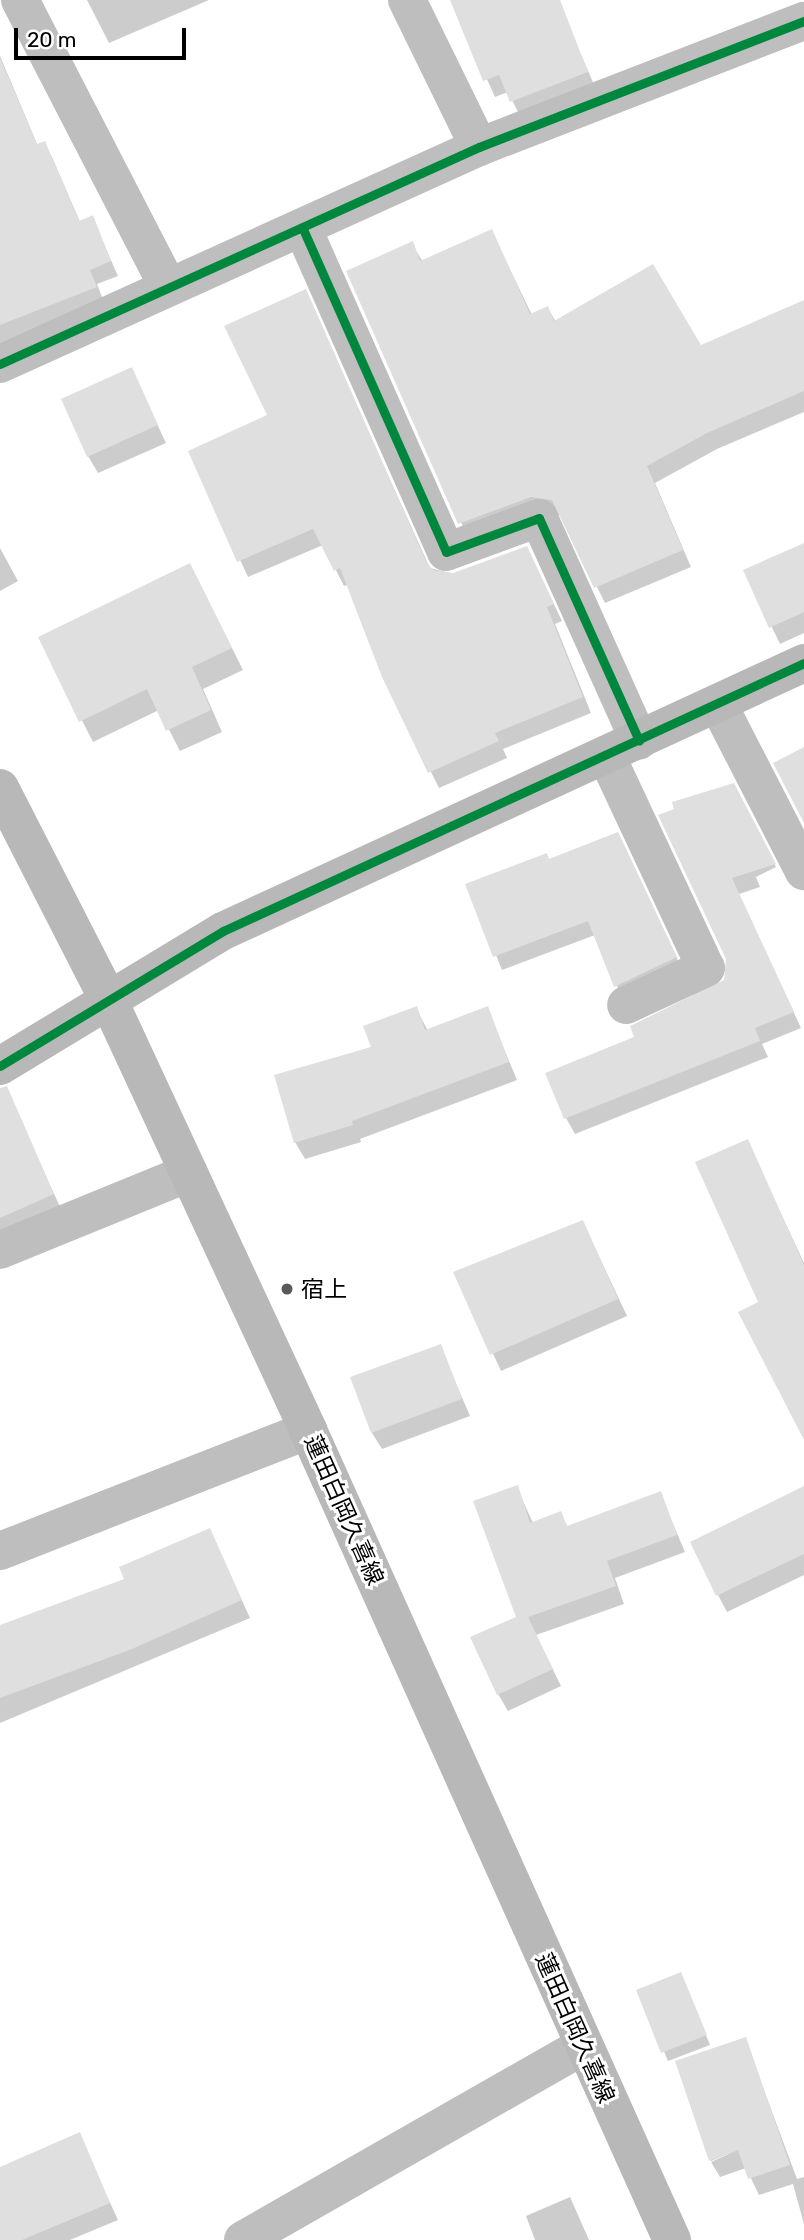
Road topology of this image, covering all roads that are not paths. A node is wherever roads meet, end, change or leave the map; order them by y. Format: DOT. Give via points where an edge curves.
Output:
graph roads {
  1 [pos="20,0"];
  2 [pos="407,0"];
  3 [pos="804,21"];
  4 [pos="480,147"];
  5 [pos="303,229"];
  6 [pos="168,287"];
  7 [pos="0,364"];
  8 [pos="804,663"];
  9 [pos="719,704"];
  10 [pos="623,748"];
  11 [pos="0,788"];
  12 [pos="804,871"];
  13 [pos="109,1001"];
  14 [pos="626,1005"];
  15 [pos="0,1066"];
  16 [pos="188,1173"];
  17 [pos="0,1250"];
  18 [pos="308,1430"];
  19 [pos="0,1551"];
  20 [pos="583,2046"];
  21 [pos="243,2240"];
  22 [pos="672,2240"];
  1 -- 6 [label="street"];
  2 -- 4 [label="street"];
  3 -- 4 [label="street"];
  4 -- 5 [label="street"];
  5 -- 6 [label="street"];
  5 -- 10 [label="street" via="446,552 539,518"];
  6 -- 7 [label="street"];
  8 -- 9 [label="main road"];
  9 -- 10 [label="main road"];
  9 -- 12 [label="street"];
  10 -- 13 [label="main road" via="223,931"];
  10 -- 14 [label="street" via="706,968"];
  11 -- 13 [label="main road, 蓮田白岡久喜線"];
  13 -- 15 [label="main road"];
  13 -- 16 [label="main road, 蓮田白岡久喜線"];
  16 -- 17 [label="street"];
  16 -- 18 [label="main road, 蓮田白岡久喜線"];
  18 -- 19 [label="street"];
  18 -- 20 [label="main road, 蓮田白岡久喜線"];
  20 -- 21 [label="street"];
  20 -- 22 [label="main road, 蓮田白岡久喜線"];
}
